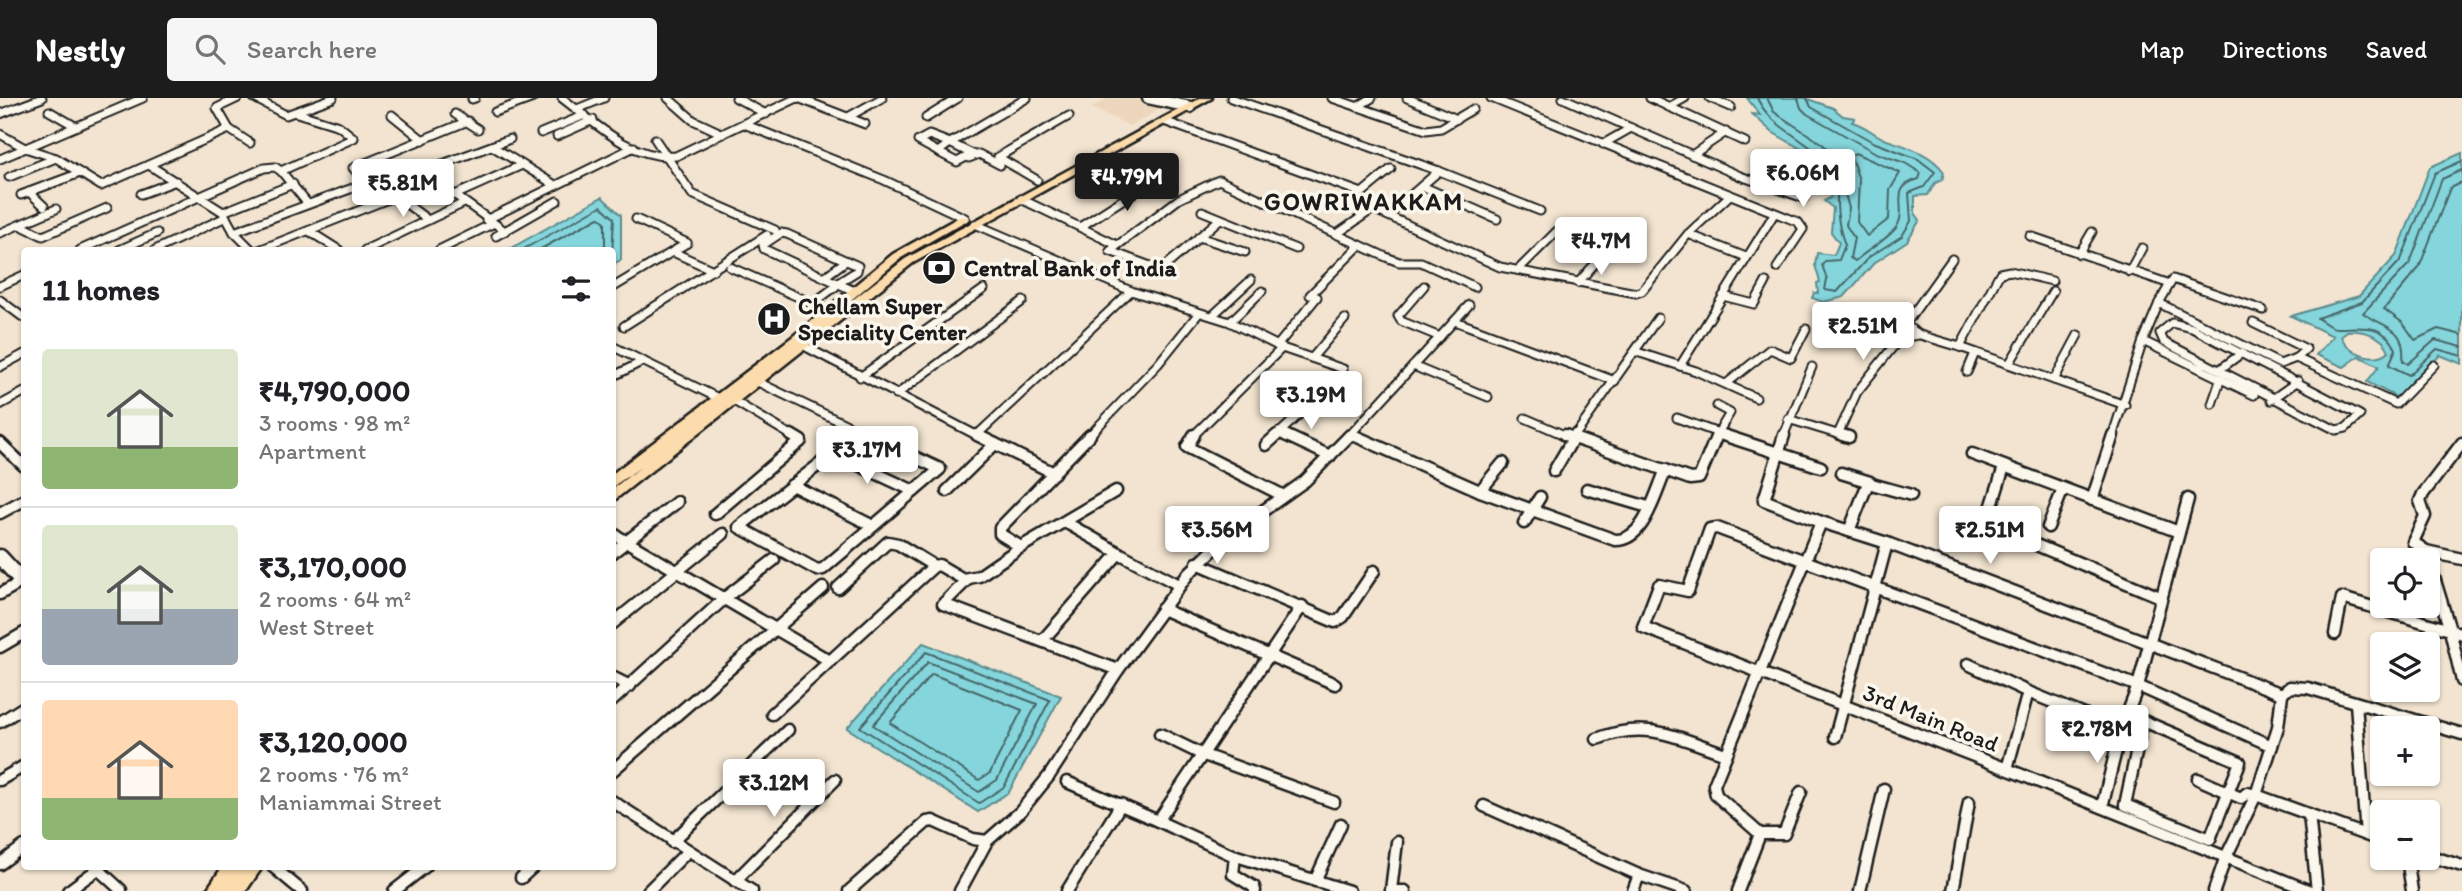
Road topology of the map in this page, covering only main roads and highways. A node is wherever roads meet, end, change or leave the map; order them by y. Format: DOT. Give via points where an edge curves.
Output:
graph roads {
  1 [pos="1207,98"];
  2 [pos="1186,103"];
  3 [pos="970,221"];
  4 [pos="616,479"];
  5 [pos="616,493"];
  6 [pos="231,870"];
  7 [pos="251,870"];
  8 [pos="215,891"];
  9 [pos="235,891"];
  1 -- 2 [label="main road"];
  2 -- 3 [label="main road" via="1035,181"];
  2 -- 3 [label="main road" via="1164,121"];
  3 -- 4 [label="main road" via="914,245"];
  3 -- 5 [label="main road" via="909,261"];
  6 -- 8 [label="main road"];
  7 -- 9 [label="main road"];
}
